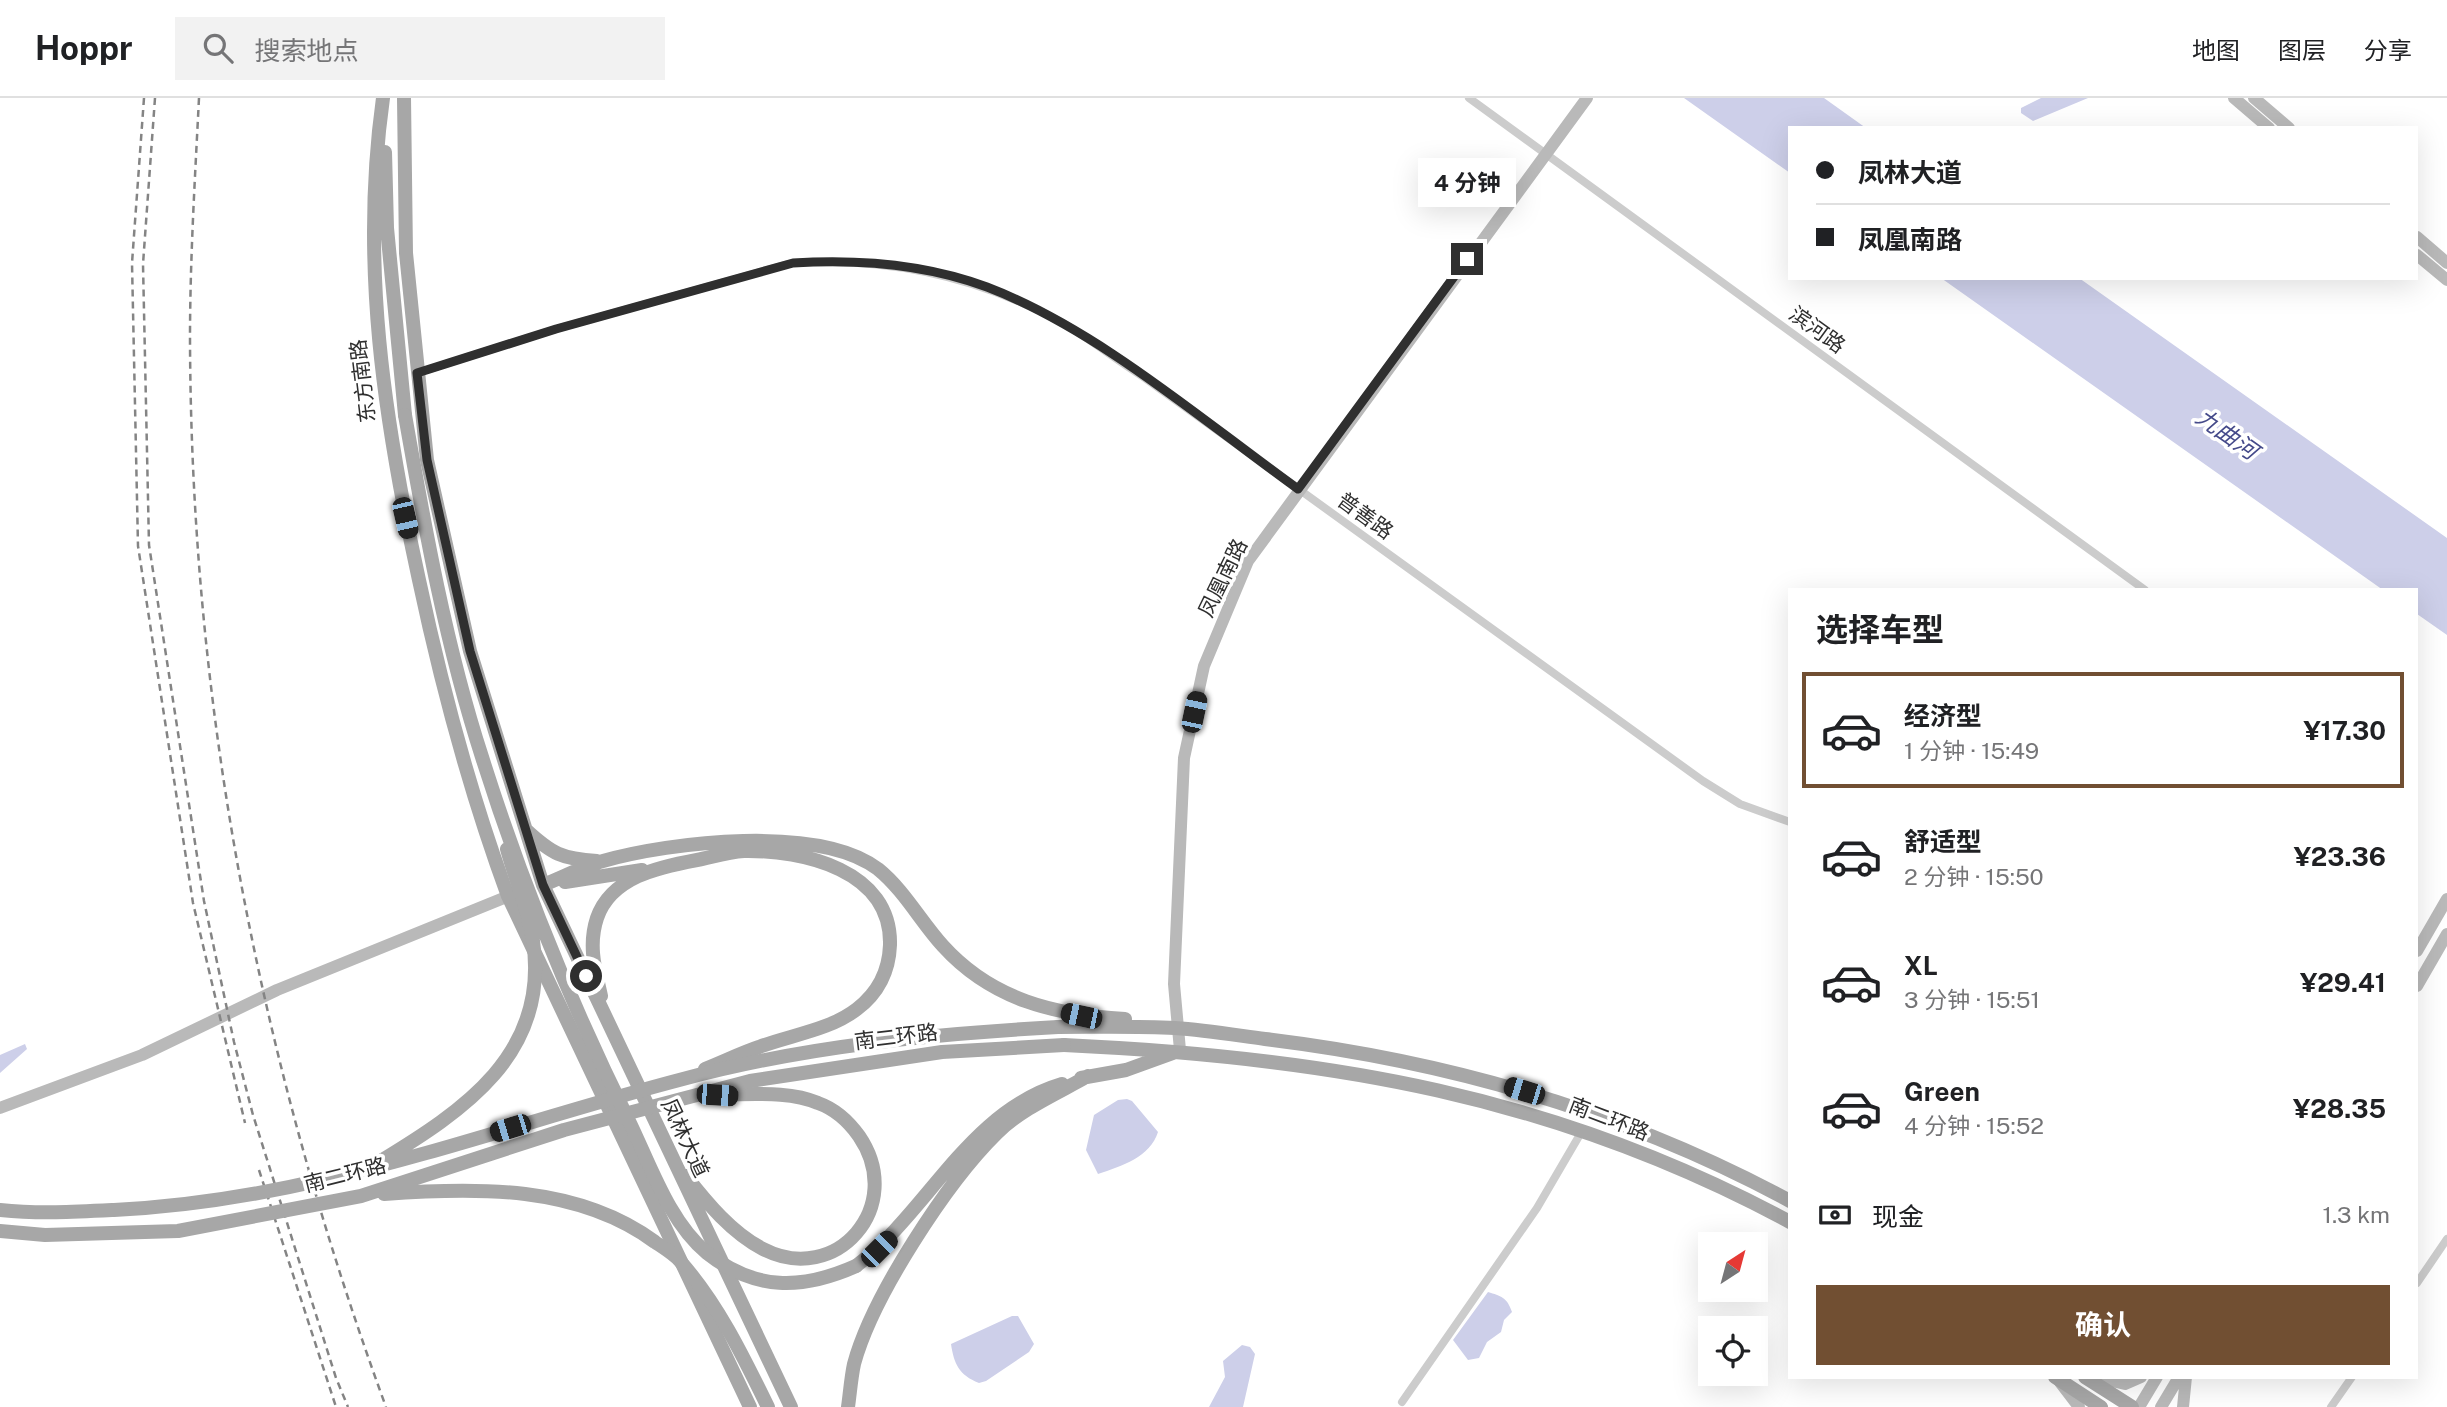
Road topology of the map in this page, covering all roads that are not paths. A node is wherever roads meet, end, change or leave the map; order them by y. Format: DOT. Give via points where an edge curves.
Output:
graph roads {
  1 [pos="384,98"];
  2 [pos="404,98"];
  3 [pos="1469,98"];
  4 [pos="1587,98"];
  5 [pos="2234,98"];
  6 [pos="2254,98"];
  7 [pos="2267,126"];
  8 [pos="2287,126"];
  9 [pos="1546,154"];
  10 [pos="2418,238"];
  11 [pos="2418,256"];
  12 [pos="2447,263"];
  13 [pos="2447,281"];
  14 [pos="417,373"];
  15 [pos="1298,489"];
  16 [pos="2141,588"];
  17 [pos="481,756"];
  18 [pos="1788,821"];
  19 [pos="524,828"];
  20 [pos="602,862"];
  21 [pos="660,866"];
  22 [pos="543,885"];
  23 [pos="508,896"];
  24 [pos="2447,899"];
  25 [pos="2447,934"];
  26 [pos="2418,949"];
  27 [pos="2418,984"];
  28 [pos="607,1021"];
  29 [pos="1177,1028"];
  30 [pos="1180,1051"];
  31 [pos="685,1078"];
  32 [pos="699,1094"];
  33 [pos="0,1108"];
  34 [pos="1582,1131"];
  35 [pos="666,1148"];
  36 [pos="954,1170"];
  37 [pos="362,1173"];
  38 [pos="1771,1191"];
  39 [pos="362,1196"];
  40 [pos="1788,1200"];
  41 [pos="1763,1208"];
  42 [pos="0,1210"];
  43 [pos="1788,1221"];
  44 [pos="0,1231"];
  45 [pos="2447,1239"];
  46 [pos="2418,1282"];
  47 [pos="2057,1379"];
  48 [pos="2058,1379"];
  49 [pos="2088,1379"];
  50 [pos="2104,1379"];
  51 [pos="2136,1379"];
  52 [pos="2156,1379"];
  53 [pos="2178,1379"];
  54 [pos="2186,1379"];
  55 [pos="2351,1379"];
  56 [pos="1402,1402"];
  57 [pos="750,1407"];
  58 [pos="768,1407"];
  59 [pos="791,1407"];
  60 [pos="848,1407"];
  61 [pos="2079,1407"];
  62 [pos="2101,1407"];
  63 [pos="2132,1407"];
  64 [pos="2139,1407"];
  65 [pos="2161,1407"];
  66 [pos="2183,1407"];
  67 [pos="2331,1407"];
  1 -- 17 [label="main road, bridge" via="387,228 405,415 423,523"];
  1 -- 23 [label="main road, 东方南路" via="372,257 395,468 433,644 477,812"];
  2 -- 14 [label="main road" via="406,241"];
  3 -- 9 [label="street, 滨河路"];
  4 -- 9 [label="street, 凤凰南路"];
  5 -- 7 [label="street"];
  6 -- 8 [label="street"];
  9 -- 15 [label="street, 凤凰南路"];
  9 -- 16 [label="street, 滨河路"];
  10 -- 12 [label="street"];
  11 -- 13 [label="street"];
  14 -- 15 [label="street, 普善路" via="793,263 882,264 985,286 1064,324"];
  14 -- 19 [label="main road" via="427,460 470,651"];
  15 -- 18 [label="street, 普善路" via="1703,780 1740,804"];
  15 -- 29 [label="street, 凤凰南路" via="1248,561 1204,666 1198,692 1184,758 1174,984"];
  17 -- 36 [label="main road, bridge" via="575,1010 677,1218 706,1252 743,1275 771,1284 825,1280 879,1249"];
  17 -- 37 [label="main road, bridge" via="533,940 533,1003 523,1033 501,1069 473,1097"];
  19 -- 20 [label="main road" via="551,853"];
  19 -- 22 [label="main road"];
  20 -- 22 [label="main road"];
  20 -- 29 [label="main road" via="719,840 838,849 877,869 944,947 993,988 1037,1007"];
  21 -- 22 [label="main road"];
  21 -- 28 [label="main road" via="635,876 609,898 597,917 591,949"];
  21 -- 31 [label="main road, bridge" via="741,851 795,853 840,868 868,887 883,911 890,937 889,962 877,988 857,1009 828,1025 758,1047"];
  22 -- 23 [label="street"];
  22 -- 28 [label="main road, 凤林大道"];
  23 -- 33 [label="street" via="277,990 142,1055"];
  23 -- 57 [label="main road"];
  24 -- 26 [label="street"];
  25 -- 27 [label="street"];
  28 -- 35 [label="main road, 凤林大道"];
  29 -- 30 [label="street, 凤凰南路"];
  29 -- 31 [label="main road, 南二环路, bridge" via="1058,1027 942,1033 806,1051"];
  29 -- 38 [label="main road, 南二环路" via="1364,1054 1499,1084 1626,1127"];
  30 -- 32 [label="main road, 南二环路, bridge" via="1063,1045 928,1054 808,1070"];
  30 -- 34 [label="main road, 南二环路" via="1294,1063 1429,1086"];
  30 -- 36 [label="main road" via="1043,1090 990,1123"];
  31 -- 37 [label="main road, 南二环路, bridge"];
  32 -- 35 [label="main road, bridge" via="775,1095 818,1103 849,1122 872,1155 876,1181 874,1205 863,1226 825,1255 795,1257 764,1249 727,1223"];
  32 -- 39 [label="main road, 南二环路, bridge" via="564,1130"];
  34 -- 41 [label="main road, 南二环路" via="1709,1180"];
  34 -- 56 [label="street" via="1537,1208"];
  35 -- 59 [label="main road, 凤林大道"];
  36 -- 60 [label="main road" via="880,1301 854,1364"];
  37 -- 42 [label="main road, 南二环路, bridge" via="179,1207 36,1214"];
  38 -- 40 [label="main road, 南二环路"];
  38 -- 41 [label="main road"];
  39 -- 44 [label="main road, 南二环路, bridge" via="178,1231 45,1235"];
  39 -- 58 [label="main road, bridge" via="436,1190 543,1195 603,1212 642,1232 679,1259 718,1310"];
  41 -- 43 [label="main road, 南二环路"];
  45 -- 46 [label="street"];
  47 -- 61 [label="street"];
  48 -- 62 [label="main road"];
  49 -- 63 [label="main road"];
  50 -- 51 [label="street" via="2125,1384"];
  52 -- 64 [label="street"];
  53 -- 65 [label="street"];
  54 -- 66 [label="street"];
  55 -- 67 [label="street"];
}
